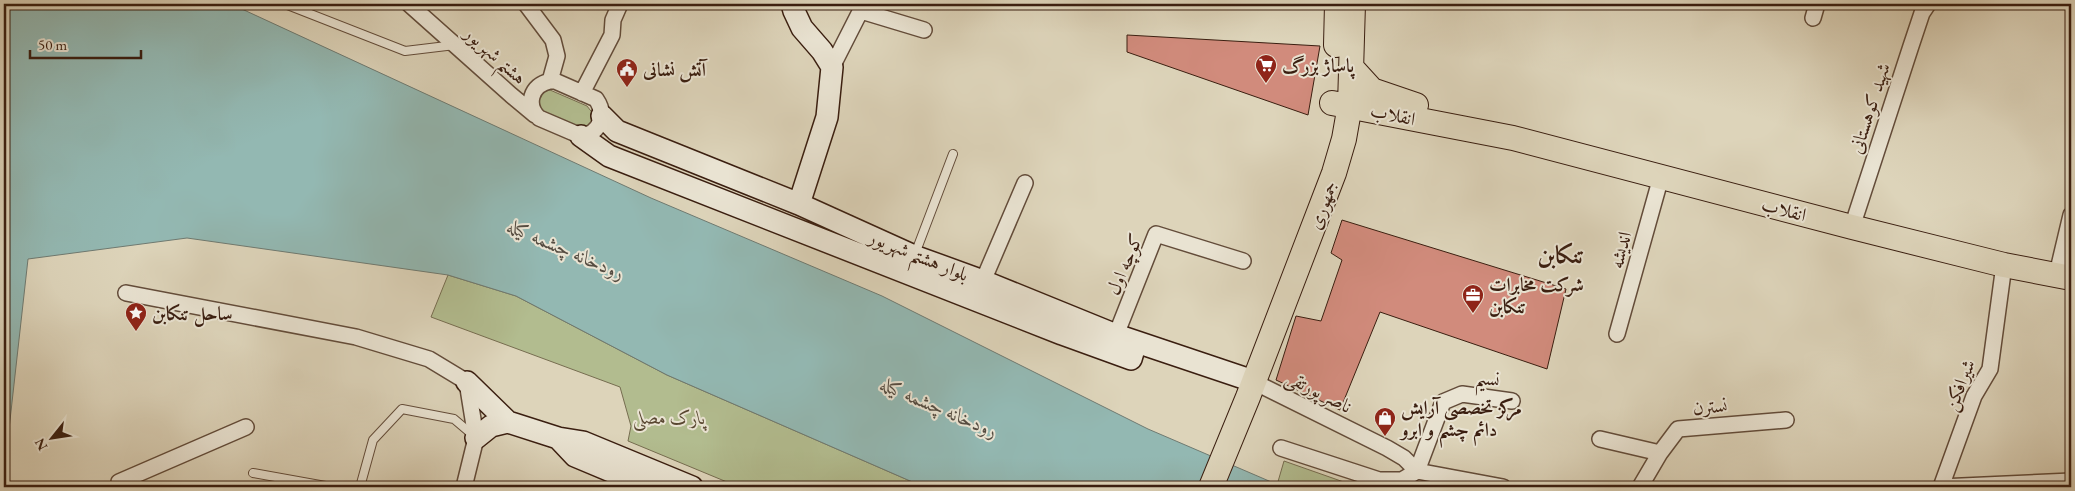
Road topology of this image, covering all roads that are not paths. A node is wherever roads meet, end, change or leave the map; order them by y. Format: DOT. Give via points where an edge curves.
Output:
graph roads {
  1 [pos="285,4"];
  2 [pos="409,4"];
  3 [pos="526,4"];
  4 [pos="620,4"];
  5 [pos="792,4"];
  6 [pos="1337,4"];
  7 [pos="1354,4"];
  8 [pos="1928,4"];
  9 [pos="863,7"];
  10 [pos="924,30"];
  11 [pos="455,45"];
  12 [pos="832,67"];
  13 [pos="1351,68"];
  14 [pos="550,81"];
  15 [pos="582,93"];
  16 [pos="1341,104"];
  17 [pos="535,115"];
  18 [pos="602,116"];
  19 [pos="580,136"];
  20 [pos="1513,138"];
  21 [pos="953,154"];
  22 [pos="1661,177"];
  23 [pos="1025,183"];
  24 [pos="799,204"];
  25 [pos="2071,215"];
  26 [pos="1852,227"];
  27 [pos="914,256"];
  28 [pos="1243,261"];
  29 [pos="2004,265"];
  30 [pos="2067,275"];
  31 [pos="983,281"];
  32 [pos="126,293"];
  33 [pos="1617,334"];
  34 [pos="1128,345"];
  35 [pos="467,382"];
  36 [pos="1246,387"];
  37 [pos="1512,401"];
  38 [pos="1786,420"];
  39 [pos="508,422"];
  40 [pos="246,427"];
  41 [pos="476,438"];
  42 [pos="558,438"];
  43 [pos="1600,439"];
  44 [pos="1281,448"];
  45 [pos="1660,454"];
  46 [pos="1417,471"];
  47 [pos="253,472"];
  48 [pos="2071,481"];
  49 [pos="119,487"];
  50 [pos="331,487"];
  51 [pos="360,487"];
  52 [pos="464,487"];
  53 [pos="649,487"];
  54 [pos="692,487"];
  55 [pos="1199,487"];
  56 [pos="1210,487"];
  57 [pos="1503,487"];
  58 [pos="1640,487"];
  59 [pos="1940,487"];
  1 -- 11 [label="lane" via="405,52"];
  2 -- 11 [label="street, هشتم شهریور"];
  3 -- 14 [label="street" via="552,40 557,56"];
  4 -- 15 [label="street" via="613,20 612,35"];
  5 -- 12 [label="street" via="802,28"];
  6 -- 16 [label="main road, جمهوری"];
  7 -- 13 [label="main road, جمهوری"];
  8 -- 26 [label="street, شهید کوهستانی" via="1919,21"];
  9 -- 10 [label="street"];
  9 -- 12 [label="street"];
  11 -- 17 [label="street, هشتم شهریور"];
  12 -- 24 [label="street" via="827,117"];
  13 -- 16 [label="main road, جمهوری"];
  13 -- 20 [label="main road, انقلاب" via="1372,90"];
  14 -- 15 [label="street"];
  14 -- 17 [label="street" via="540,84 531,96"];
  15 -- 18 [label="street" via="596,99"];
  16 -- 20 [label="main road, انقلاب"];
  16 -- 36 [label="main road, جمهوری" via="1344,139 1334,174"];
  17 -- 19 [label="street"];
  18 -- 19 [label="street" via="596,130"];
  18 -- 24 [label="street, بلوار هشتم شهریور" via="617,131"];
  19 -- 34 [label="street, بلوار هشتم شهریور" via="609,156 1062,334"];
  20 -- 22 [label="main road, انقلاب"];
  21 -- 27 [label="lane"];
  22 -- 26 [label="main road, انقلاب"];
  22 -- 33 [label="street, اندیشه"];
  23 -- 31 [label="street"];
  24 -- 27 [label="street, بلوار هشتم شهریور"];
  25 -- 30 [label="street"];
  26 -- 29 [label="main road, انقلاب"];
  27 -- 31 [label="street, بلوار هشتم شهریور"];
  28 -- 34 [label="street, کوچه اول" via="1156,234"];
  29 -- 30 [label="main road, انقلاب"];
  29 -- 59 [label="street, شیرافکن" via="1990,369 1974,396"];
  31 -- 34 [label="street, بلوار هشتم شهریور"];
  32 -- 35 [label="street" via="356,337 429,359"];
  34 -- 36 [label="street, بلوار هشتم شهریور"];
  35 -- 39 [label="street"];
  35 -- 41 [label="street"];
  36 -- 46 [label="street, ناصر پورتقی" via="1387,448"];
  36 -- 55 [label="main road"];
  36 -- 56 [label="main road"];
  37 -- 46 [label="street, نسیم" via="1462,394 1443,402"];
  38 -- 45 [label="street, نسترن" via="1678,429"];
  39 -- 41 [label="street" via="491,426"];
  39 -- 42 [label="street"];
  40 -- 49 [label="street" via="119,482"];
  41 -- 51 [label="lane" via="454,419 402,409 373,440"];
  41 -- 52 [label="street"];
  42 -- 53 [label="street" via="575,456"];
  42 -- 54 [label="street" via="583,442"];
  43 -- 45 [label="street"];
  44 -- 46 [label="street" via="1379,480 1402,480"];
  45 -- 58 [label="street, نسترن"];
  46 -- 57 [label="street"];
  47 -- 50 [label="lane"];
  48 -- 59 [label="street"];
}
